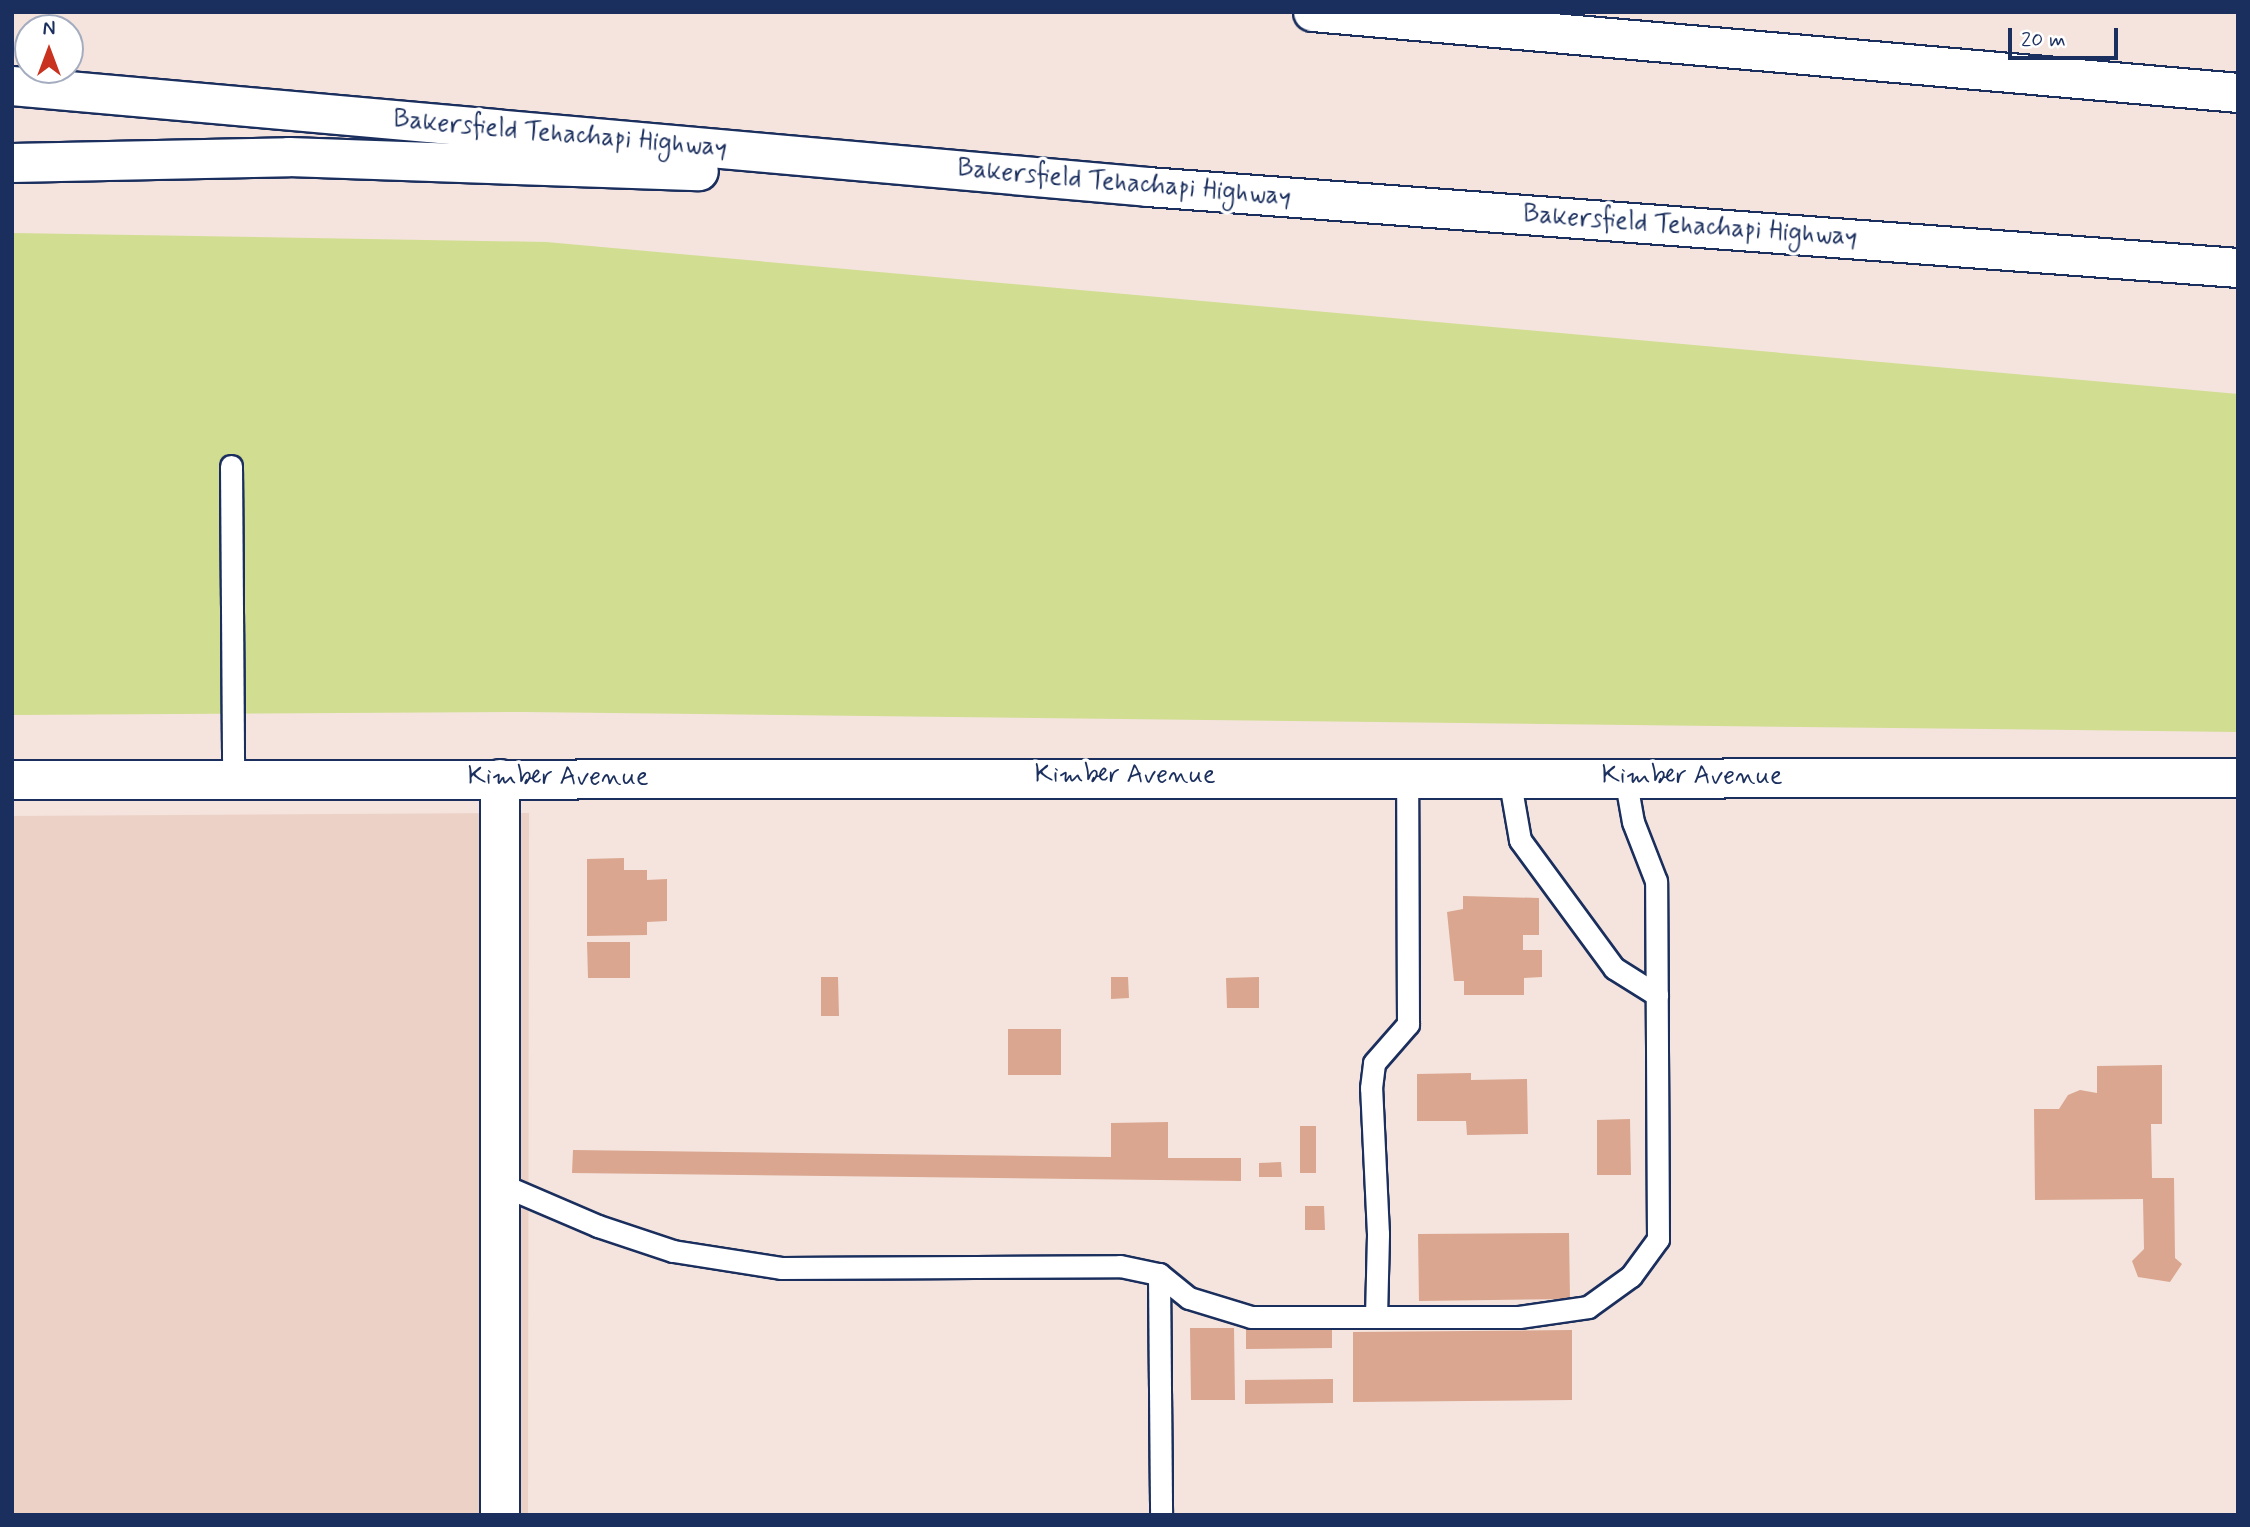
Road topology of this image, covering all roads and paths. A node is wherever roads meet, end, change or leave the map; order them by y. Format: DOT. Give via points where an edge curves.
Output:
graph roads {
  1 [pos="1313,12"];
  2 [pos="12,86"];
  3 [pos="2238,93"];
  4 [pos="12,163"];
  5 [pos="1148,187"];
  6 [pos="2238,268"];
  7 [pos="231,466"];
  8 [pos="1407,776"];
  9 [pos="1509,777"];
  10 [pos="1625,777"];
  11 [pos="2238,778"];
  12 [pos="233,779"];
  13 [pos="500,779"];
  14 [pos="12,780"];
  15 [pos="1657,995"];
  16 [pos="500,1184"];
  17 [pos="1159,1274"];
  18 [pos="1376,1317"];
  19 [pos="500,1515"];
  20 [pos="1161,1515"];
  1 -- 3 [label="main road"];
  2 -- 5 [label="main road, Bakersfield Tehachapi Highway"];
  4 -- 5 [label="main road" via="289,157"];
  5 -- 6 [label="main road, Bakersfield Tehachapi Highway"];
  7 -- 12 [label="lane"];
  8 -- 9 [label="main road, Kimber Avenue"];
  8 -- 13 [label="main road, Kimber Avenue"];
  8 -- 18 [label="lane" via="1408,1024 1374,1063 1371,1088 1378,1234"];
  9 -- 10 [label="main road, Kimber Avenue"];
  9 -- 15 [label="lane" via="1520,840 1614,968"];
  10 -- 11 [label="main road, Kimber Avenue"];
  10 -- 15 [label="lane" via="1633,822 1656,881"];
  12 -- 13 [label="main road, Kimber Avenue"];
  12 -- 14 [label="main road, Kimber Avenue"];
  13 -- 16 [label="main road"];
  15 -- 18 [label="lane" via="1658,1239 1630,1276 1588,1307 1519,1317"];
  16 -- 17 [label="lane" via="598,1226 673,1251 780,1268 1119,1266"];
  16 -- 19 [label="main road"];
  17 -- 18 [label="lane" via="1189,1298 1251,1317"];
  17 -- 20 [label="lane"];
}
